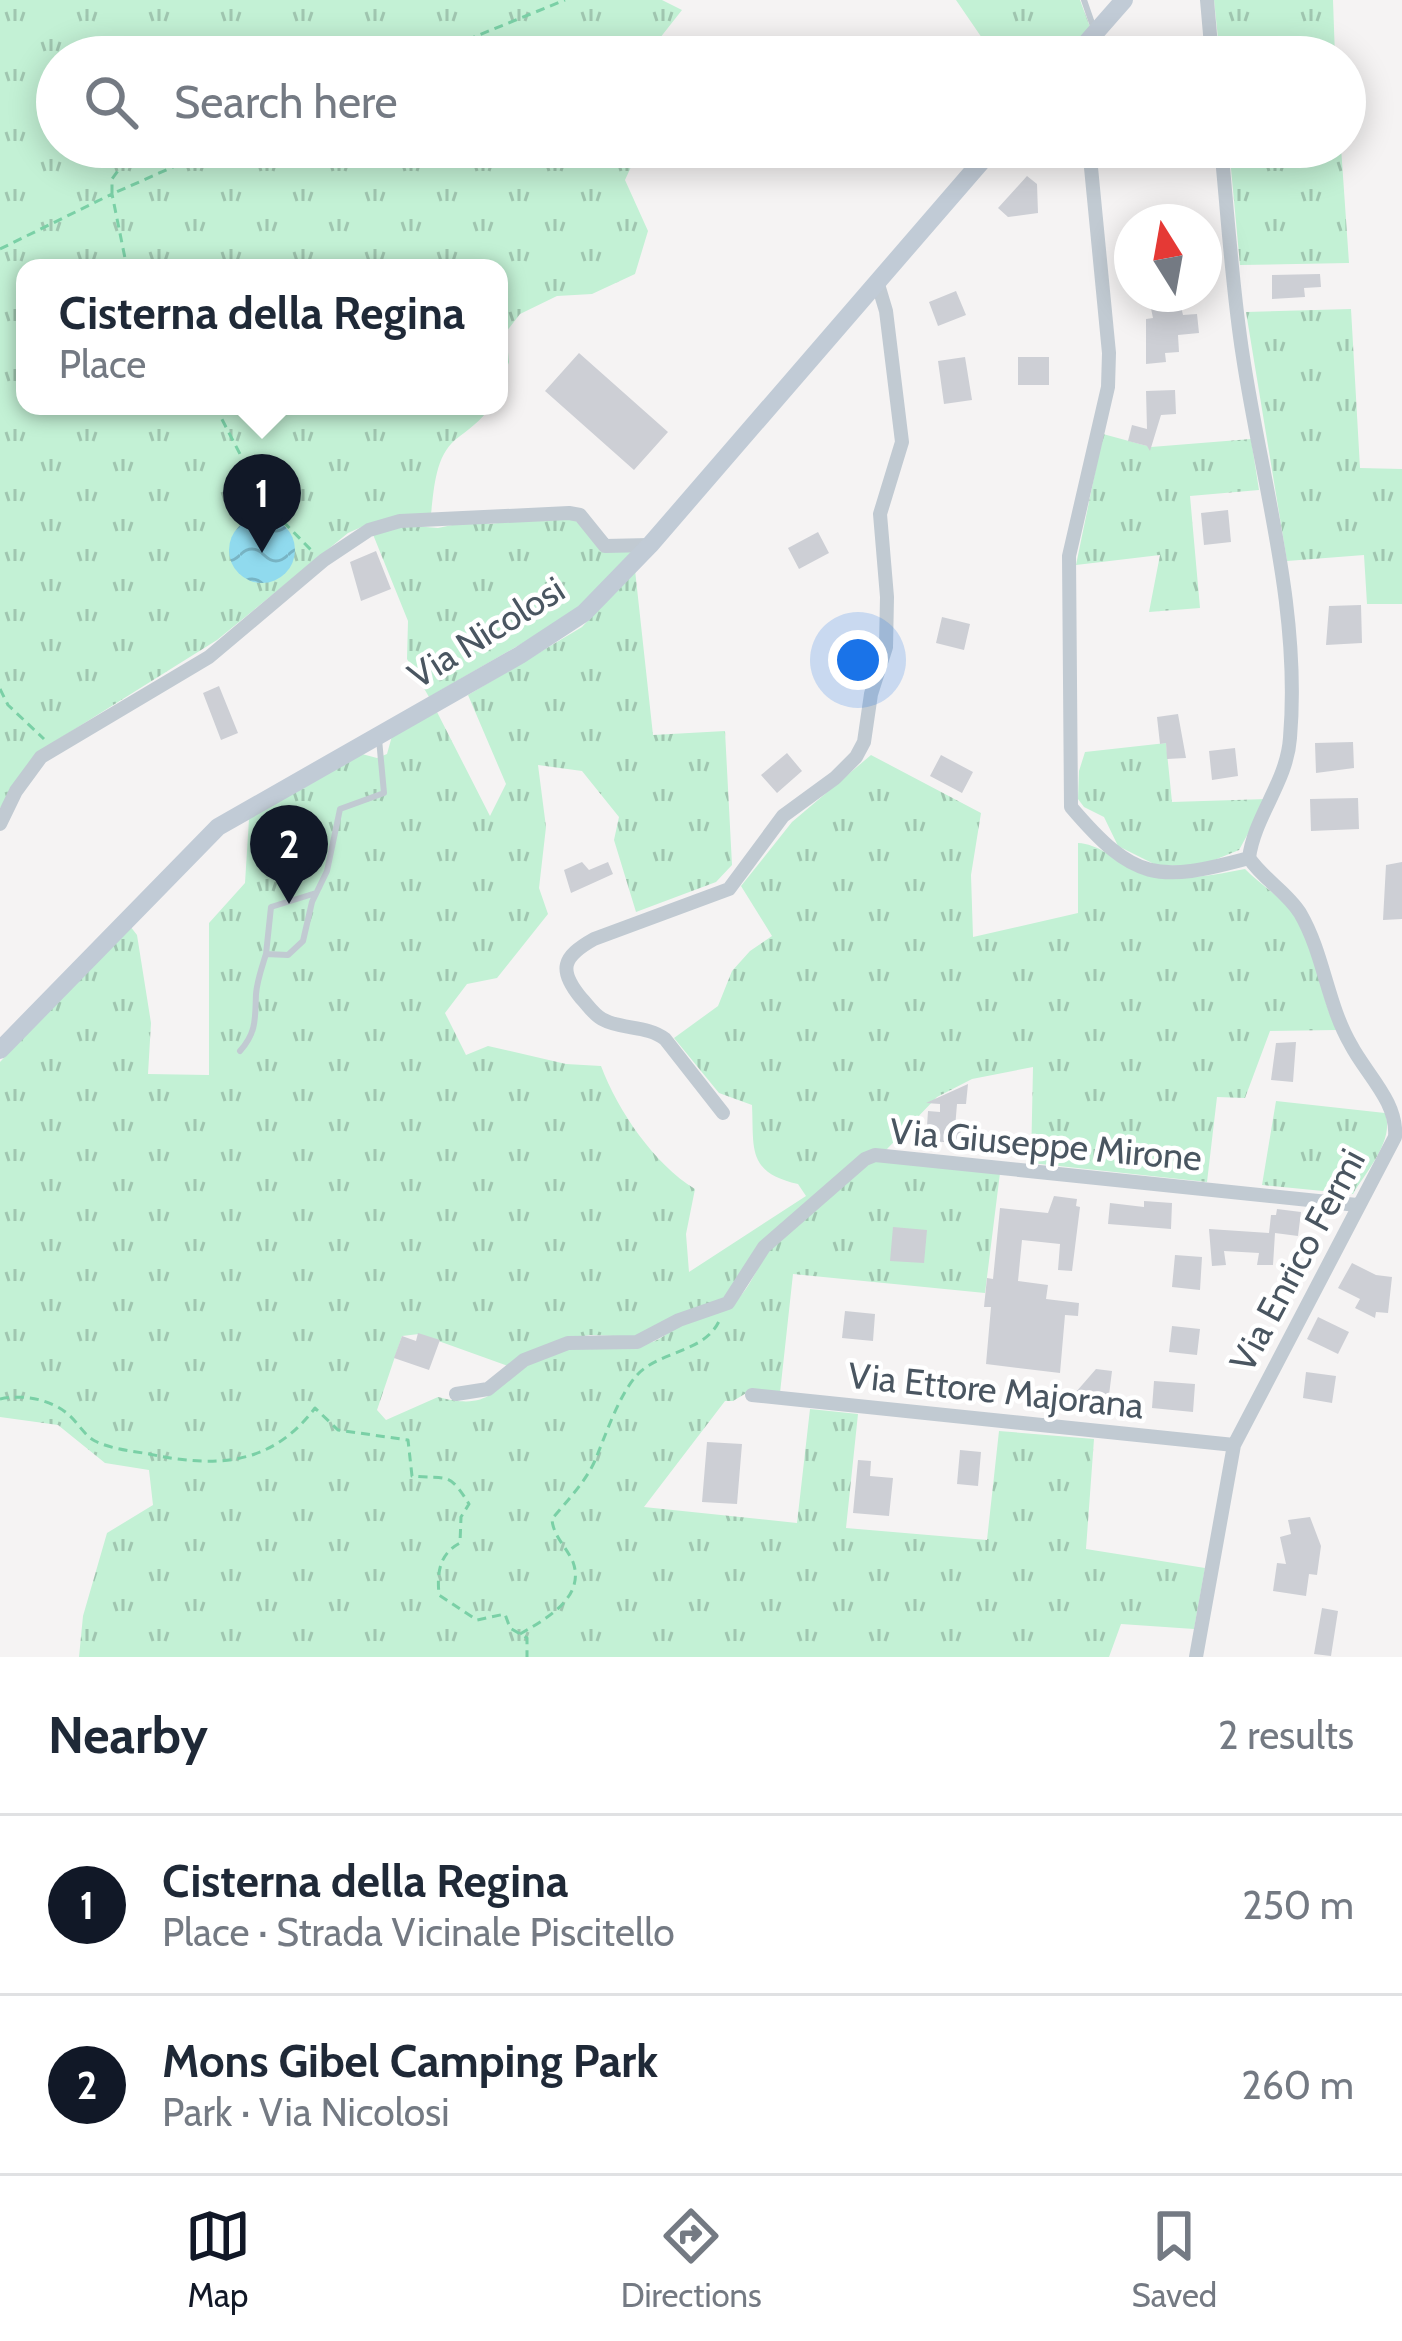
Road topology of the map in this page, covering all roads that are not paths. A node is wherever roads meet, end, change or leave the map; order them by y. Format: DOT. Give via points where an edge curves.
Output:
graph roads {
  1 [pos="1084,0"];
  2 [pos="1124,0"];
  3 [pos="1207,0"];
  4 [pos="1095,32"];
  5 [pos="1092,36"];
  6 [pos="1210,36"];
  7 [pos="976,168"];
  8 [pos="1091,168"];
  9 [pos="1223,168"];
  10 [pos="877,281"];
  11 [pos="650,545"];
  12 [pos="378,735"];
  13 [pos="0,824"];
  14 [pos="1249,859"];
  15 [pos="316,893"];
  16 [pos="266,954"];
  17 [pos="0,1050"];
  18 [pos="240,1051"];
  19 [pos="723,1113"];
  20 [pos="1358,1205"];
  21 [pos="456,1394"];
  22 [pos="752,1395"];
  23 [pos="1234,1445"];
  24 [pos="1196,1657"];
  1 -- 4 [label="lane"];
  2 -- 4 [label="main road"];
  3 -- 6 [label="street"];
  4 -- 5 [label="main road"];
  7 -- 10 [label="main road, Via Nicolosi"];
  8 -- 14 [label="street" via="1108,387 1069,556 1071,807 1117,855 1148,869 1176,876"];
  9 -- 14 [label="street" via="1243,355 1288,619 1291,741"];
  10 -- 11 [label="main road, Via Nicolosi"];
  10 -- 19 [label="street" via="902,442 880,514 886,646 864,742 835,778 783,816 729,889 594,939 567,960 567,981 595,1014 658,1033"];
  11 -- 12 [label="main road, Via Nicolosi" via="552,636"];
  11 -- 13 [label="street" via="605,546 580,515 384,524 324,560 209,656 41,758"];
  12 -- 15 [label="lane" via="384,793 340,809"];
  12 -- 17 [label="main road, Via Nicolosi" via="218,827"];
  14 -- 20 [label="street, Via Enrico Fermi" via="1297,908 1348,1042 1395,1116 1395,1137"];
  15 -- 16 [label="lane" via="303,941 288,955"];
  15 -- 16 [label="lane" via="271,907"];
  16 -- 18 [label="lane" via="252,1038"];
  20 -- 21 [label="street, Via Giuseppe Mirone" via="875,1155 779,1232 722,1306 637,1342 568,1342 524,1360 488,1388"];
  20 -- 23 [label="street, Via Enrico Fermi"];
  22 -- 23 [label="street, Via Ettore Majorana"];
  23 -- 24 [label="street, Via Enrico Fermi"];
}
